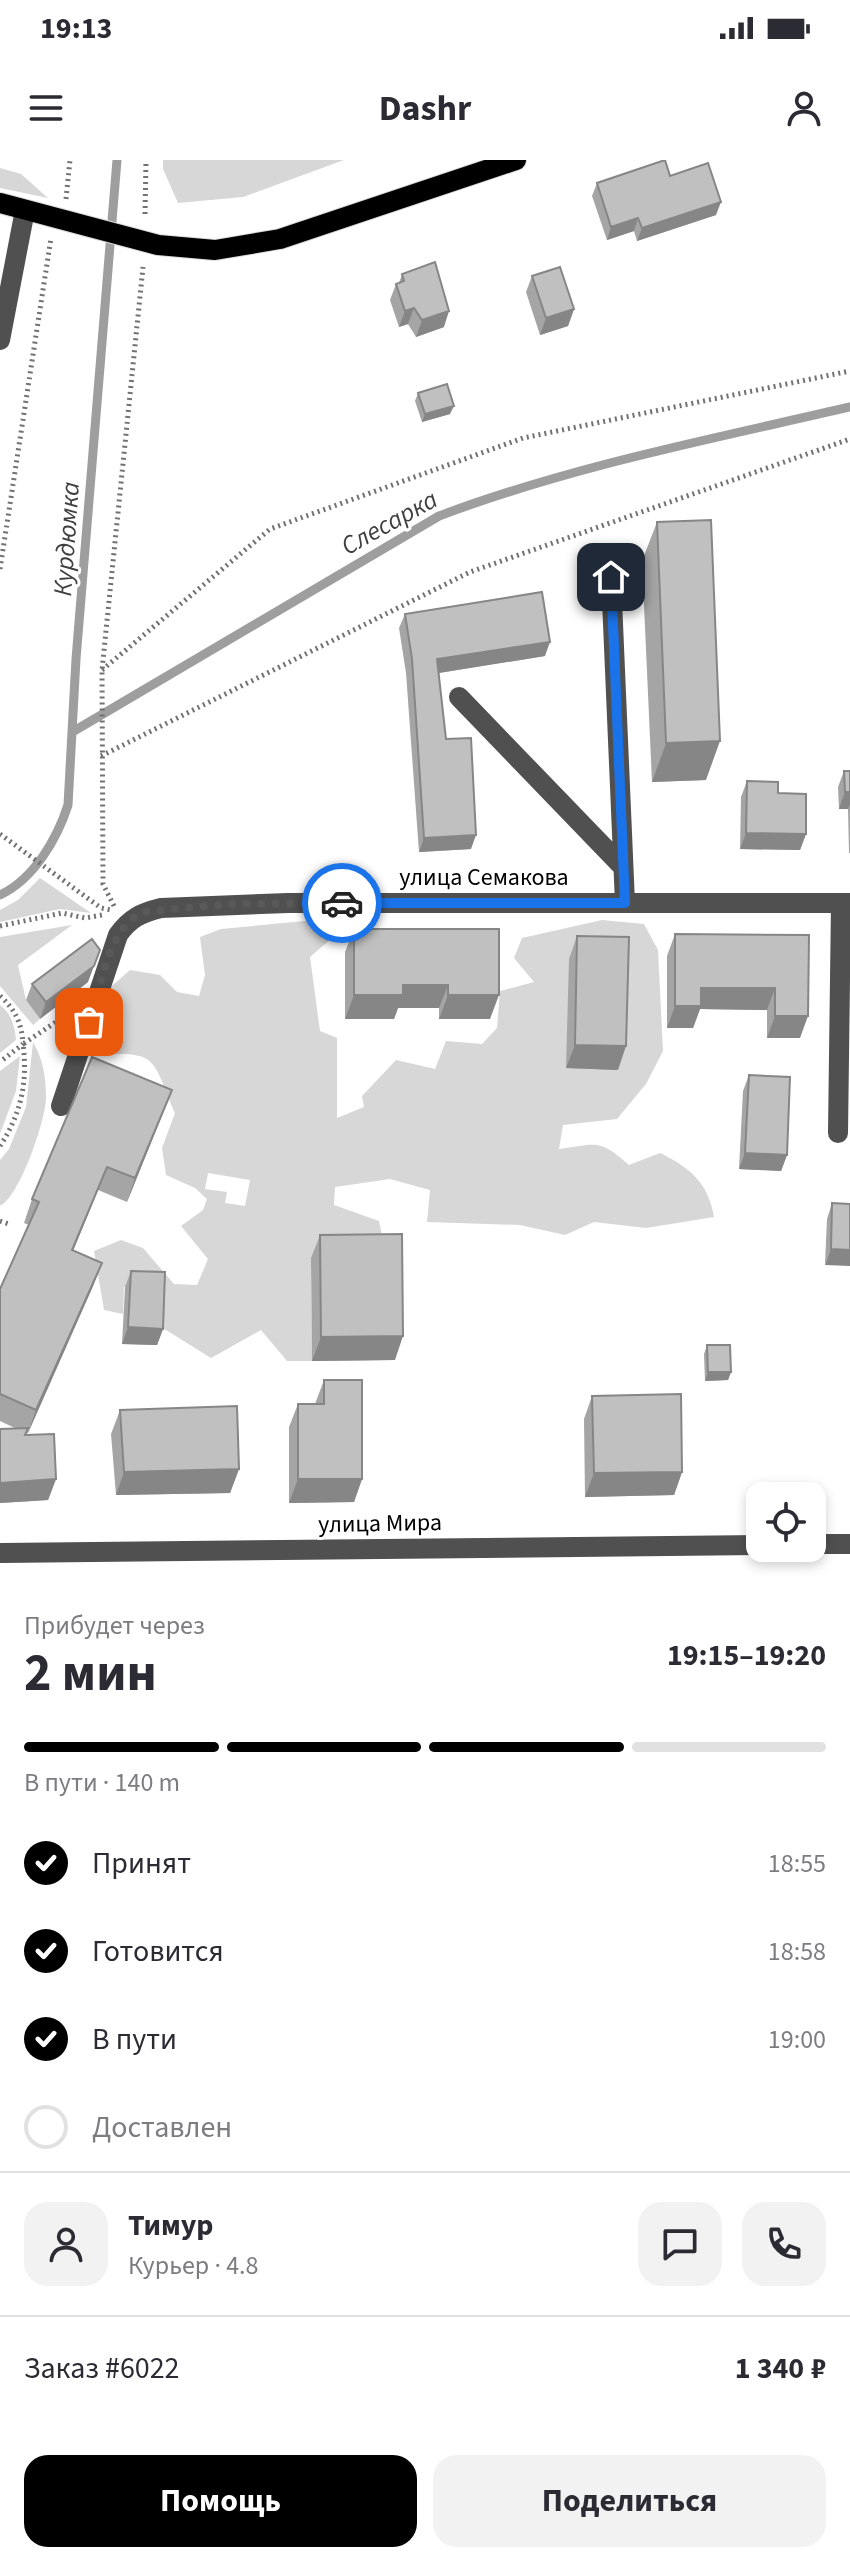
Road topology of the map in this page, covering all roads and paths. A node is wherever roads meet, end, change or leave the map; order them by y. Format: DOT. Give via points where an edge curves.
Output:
graph roads {
  1 [pos="146,160"];
  2 [pos="516,160"];
  3 [pos="0,203"];
  4 [pos="25,210"];
  5 [pos="145,214"];
  6 [pos="50,240"];
  7 [pos="143,267"];
  8 [pos="0,340"];
  9 [pos="850,371"];
  10 [pos="850,439"];
  11 [pos="0,569"];
  12 [pos="611,577"];
  13 [pos="102,670"];
  14 [pos="459,697"];
  15 [pos="101,756"];
  16 [pos="0,834"];
  17 [pos="623,867"];
  18 [pos="625,903"];
  19 [pos="846,903"];
  20 [pos="101,908"];
  21 [pos="0,926"];
  22 [pos="98,995"];
  23 [pos="0,996"];
  24 [pos="23,1044"];
  25 [pos="844,1054"];
  26 [pos="0,1062"];
  27 [pos="61,1106"];
  28 [pos="838,1133"];
  29 [pos="0,1146"];
  30 [pos="0,1221"];
  31 [pos="9,1224"];
  32 [pos="826,1544"];
  33 [pos="850,1544"];
  34 [pos="746,1545"];
  35 [pos="0,1553"];
  1 -- 5 [label="path"];
  2 -- 4 [label="main road" via="269,242 215,250 158,245"];
  3 -- 4 [label="main road"];
  4 -- 8 [label="street"];
  6 -- 11 [label="path"];
  7 -- 13 [label="path"];
  9 -- 13 [label="path" via="523,438 270,529"];
  10 -- 15 [label="path" via="470,572"];
  12 -- 17 [label="street"];
  13 -- 15 [label="path"];
  14 -- 17 [label="street"];
  15 -- 21 [label="path" via="103,884 117,912 85,918 62,913"];
  16 -- 20 [label="path"];
  17 -- 18 [label="street"];
  18 -- 19 [label="street, улица Семакова"];
  18 -- 22 [label="street, улица Семакова" via="161,908 141,912 124,926"];
  19 -- 25 [label="street"];
  22 -- 24 [label="path"];
  22 -- 27 [label="street, улица Семакова"];
  23 -- 24 [label="path" via="11,1005"];
  24 -- 26 [label="path"];
  24 -- 29 [label="path" via="22,1103"];
  25 -- 28 [label="street"];
  30 -- 31 [label="path"];
  32 -- 33 [label="street"];
  34 -- 35 [label="street, улица Мира"];
}
